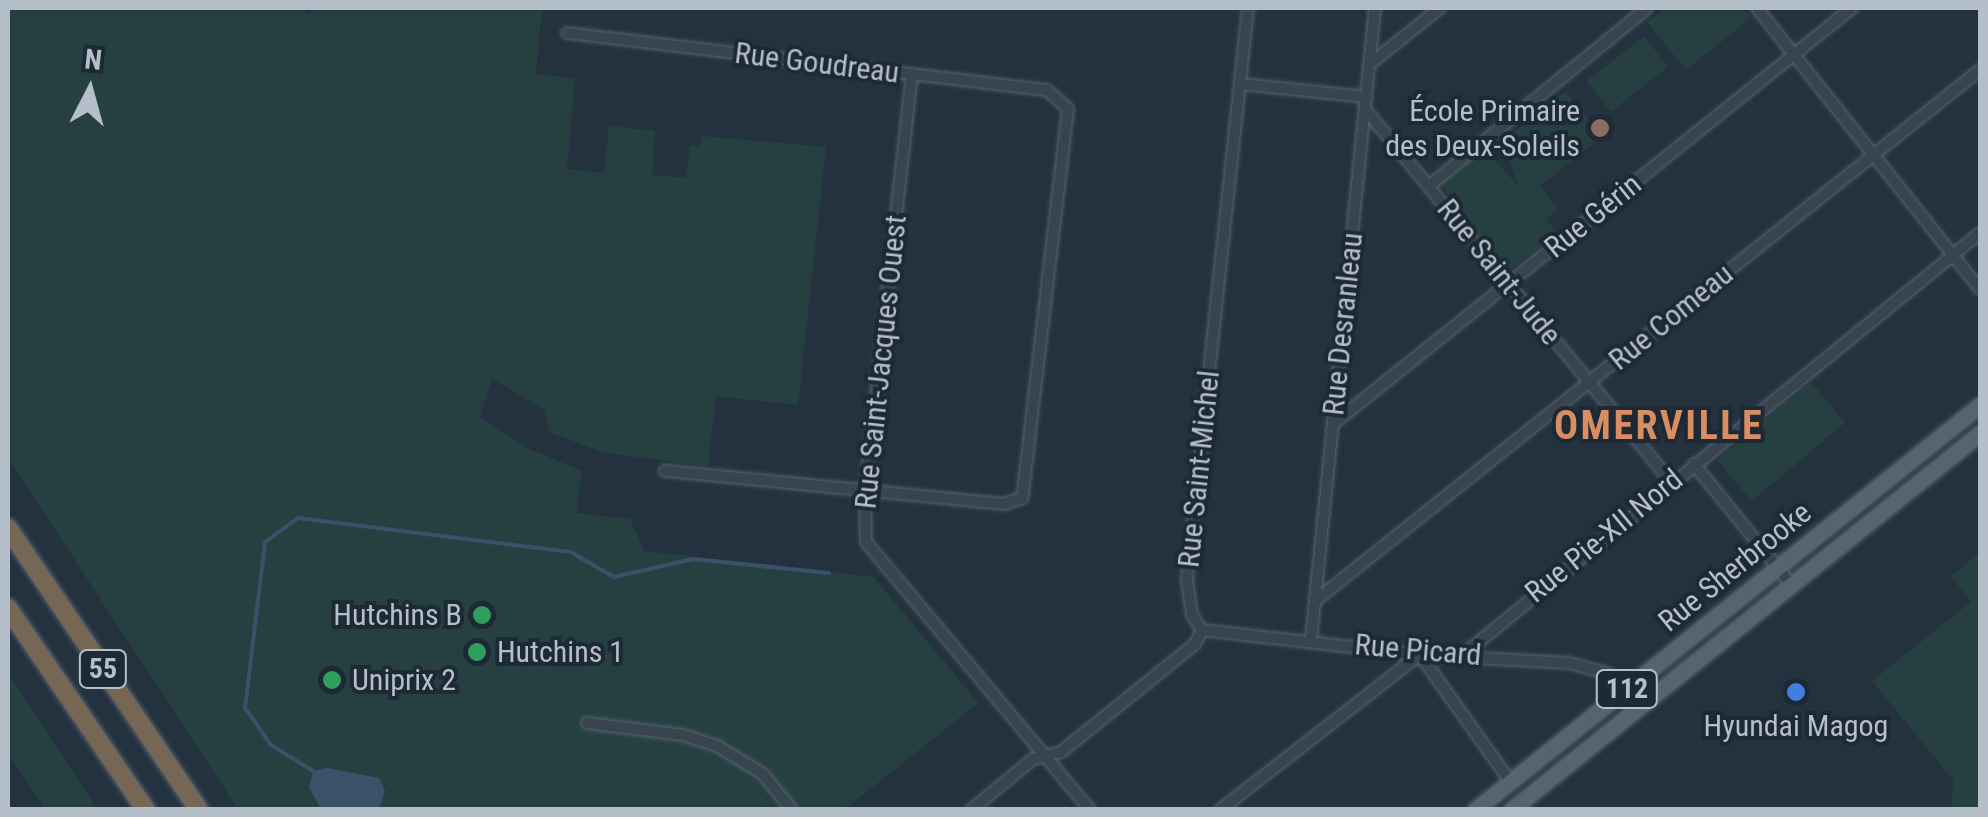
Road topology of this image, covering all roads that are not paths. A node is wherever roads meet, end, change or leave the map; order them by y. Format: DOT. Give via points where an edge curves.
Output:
graph roads {
  1 [pos="1248,8"];
  2 [pos="1375,8"];
  3 [pos="1440,8"];
  4 [pos="1647,8"];
  5 [pos="1756,8"];
  6 [pos="1852,8"];
  7 [pos="567,33"];
  8 [pos="1793,55"];
  9 [pos="1370,64"];
  10 [pos="1980,70"];
  11 [pos="912,74"];
  12 [pos="1240,84"];
  13 [pos="1366,103"];
  14 [pos="1873,154"];
  15 [pos="1429,186"];
  16 [pos="1980,232"];
  17 [pos="1953,254"];
  18 [pos="1508,284"];
  19 [pos="1980,289"];
  20 [pos="1589,383"];
  21 [pos="1980,405"];
  22 [pos="1333,424"];
  23 [pos="1980,432"];
  24 [pos="1694,464"];
  25 [pos="664,470"];
  26 [pos="1671,482"];
  27 [pos="866,492"];
  28 [pos="8,528"];
  29 [pos="1778,568"];
  30 [pos="1792,584"];
  31 [pos="1315,601"];
  32 [pos="8,608"];
  33 [pos="1202,630"];
  34 [pos="1311,640"];
  35 [pos="1464,654"];
  36 [pos="1420,655"];
  37 [pos="1627,688"];
  38 [pos="586,724"];
  39 [pos="1047,755"];
  40 [pos="1510,781"];
  41 [pos="146,810"];
  42 [pos="200,810"];
  43 [pos="792,810"];
  44 [pos="971,810"];
  45 [pos="1090,810"];
  46 [pos="1220,810"];
  47 [pos="1476,810"];
  48 [pos="1511,810"];
  1 -- 12 [label="street, Rue Saint-Michel"];
  2 -- 9 [label="street, Rue Desranleau"];
  3 -- 9 [label="street"];
  4 -- 15 [label="street"];
  5 -- 8 [label="street"];
  6 -- 8 [label="street, Rue Gérin"];
  7 -- 11 [label="street, Rue Goudreau"];
  8 -- 14 [label="street"];
  8 -- 18 [label="street, Rue Gérin"];
  9 -- 13 [label="street, Rue Desranleau"];
  10 -- 14 [label="street, Rue Comeau"];
  11 -- 27 [label="street, Rue Saint-Jacques Ouest"];
  11 -- 27 [label="street, Rue Goudreau" via="1052,91 1069,114 1030,468 1019,501"];
  12 -- 13 [label="street"];
  12 -- 33 [label="street, Rue Saint-Michel" via="1187,578 1192,614"];
  13 -- 15 [label="street, Rue Saint-Jude"];
  13 -- 22 [label="street, Rue Desranleau"];
  14 -- 17 [label="street"];
  14 -- 20 [label="street, Rue Comeau"];
  15 -- 18 [label="street, Rue Saint-Jude"];
  16 -- 17 [label="street, Rue Pie-XII Nord"];
  17 -- 19 [label="street"];
  17 -- 24 [label="street, Rue Pie-XII Nord"];
  18 -- 20 [label="street, Rue Saint-Jude"];
  18 -- 22 [label="street, Rue Gérin"];
  20 -- 26 [label="street, Rue Saint-Jude"];
  20 -- 31 [label="street, Rue Comeau"];
  21 -- 29 [label="main road, Rue Sherbrooke / 112"];
  22 -- 31 [label="street, Rue Desranleau"];
  23 -- 30 [label="main road, Rue Sherbrooke / 112"];
  24 -- 26 [label="street, Rue Pie-XII Nord"];
  24 -- 29 [label="street"];
  25 -- 27 [label="street"];
  26 -- 35 [label="street, Rue Pie-XII Nord"];
  27 -- 39 [label="street, Rue Saint-Jacques Ouest" via="866,542 876,560"];
  28 -- 42 [label="highway, 55"];
  29 -- 30 [label="street"];
  29 -- 37 [label="main road, Rue Sherbrooke / 112"];
  30 -- 48 [label="main road, Rue Sherbrooke / 112"];
  31 -- 34 [label="street, Rue Desranleau"];
  32 -- 41 [label="highway, 55"];
  33 -- 34 [label="street, Rue Picard"];
  33 -- 39 [label="street" via="1180,656 1062,752"];
  34 -- 36 [label="street, Rue Picard"];
  35 -- 36 [label="street, Rue Picard"];
  35 -- 37 [label="street, Rue Picard" via="1582,665"];
  36 -- 40 [label="street"];
  36 -- 46 [label="street"];
  37 -- 40 [label="main road, Rue Sherbrooke / 112"];
  38 -- 43 [label="street" via="684,734 719,747 762,774"];
  39 -- 44 [label="street"];
  39 -- 45 [label="street, Rue Saint-Jacques Ouest"];
  40 -- 47 [label="main road, Rue Sherbrooke / 112"];
}
